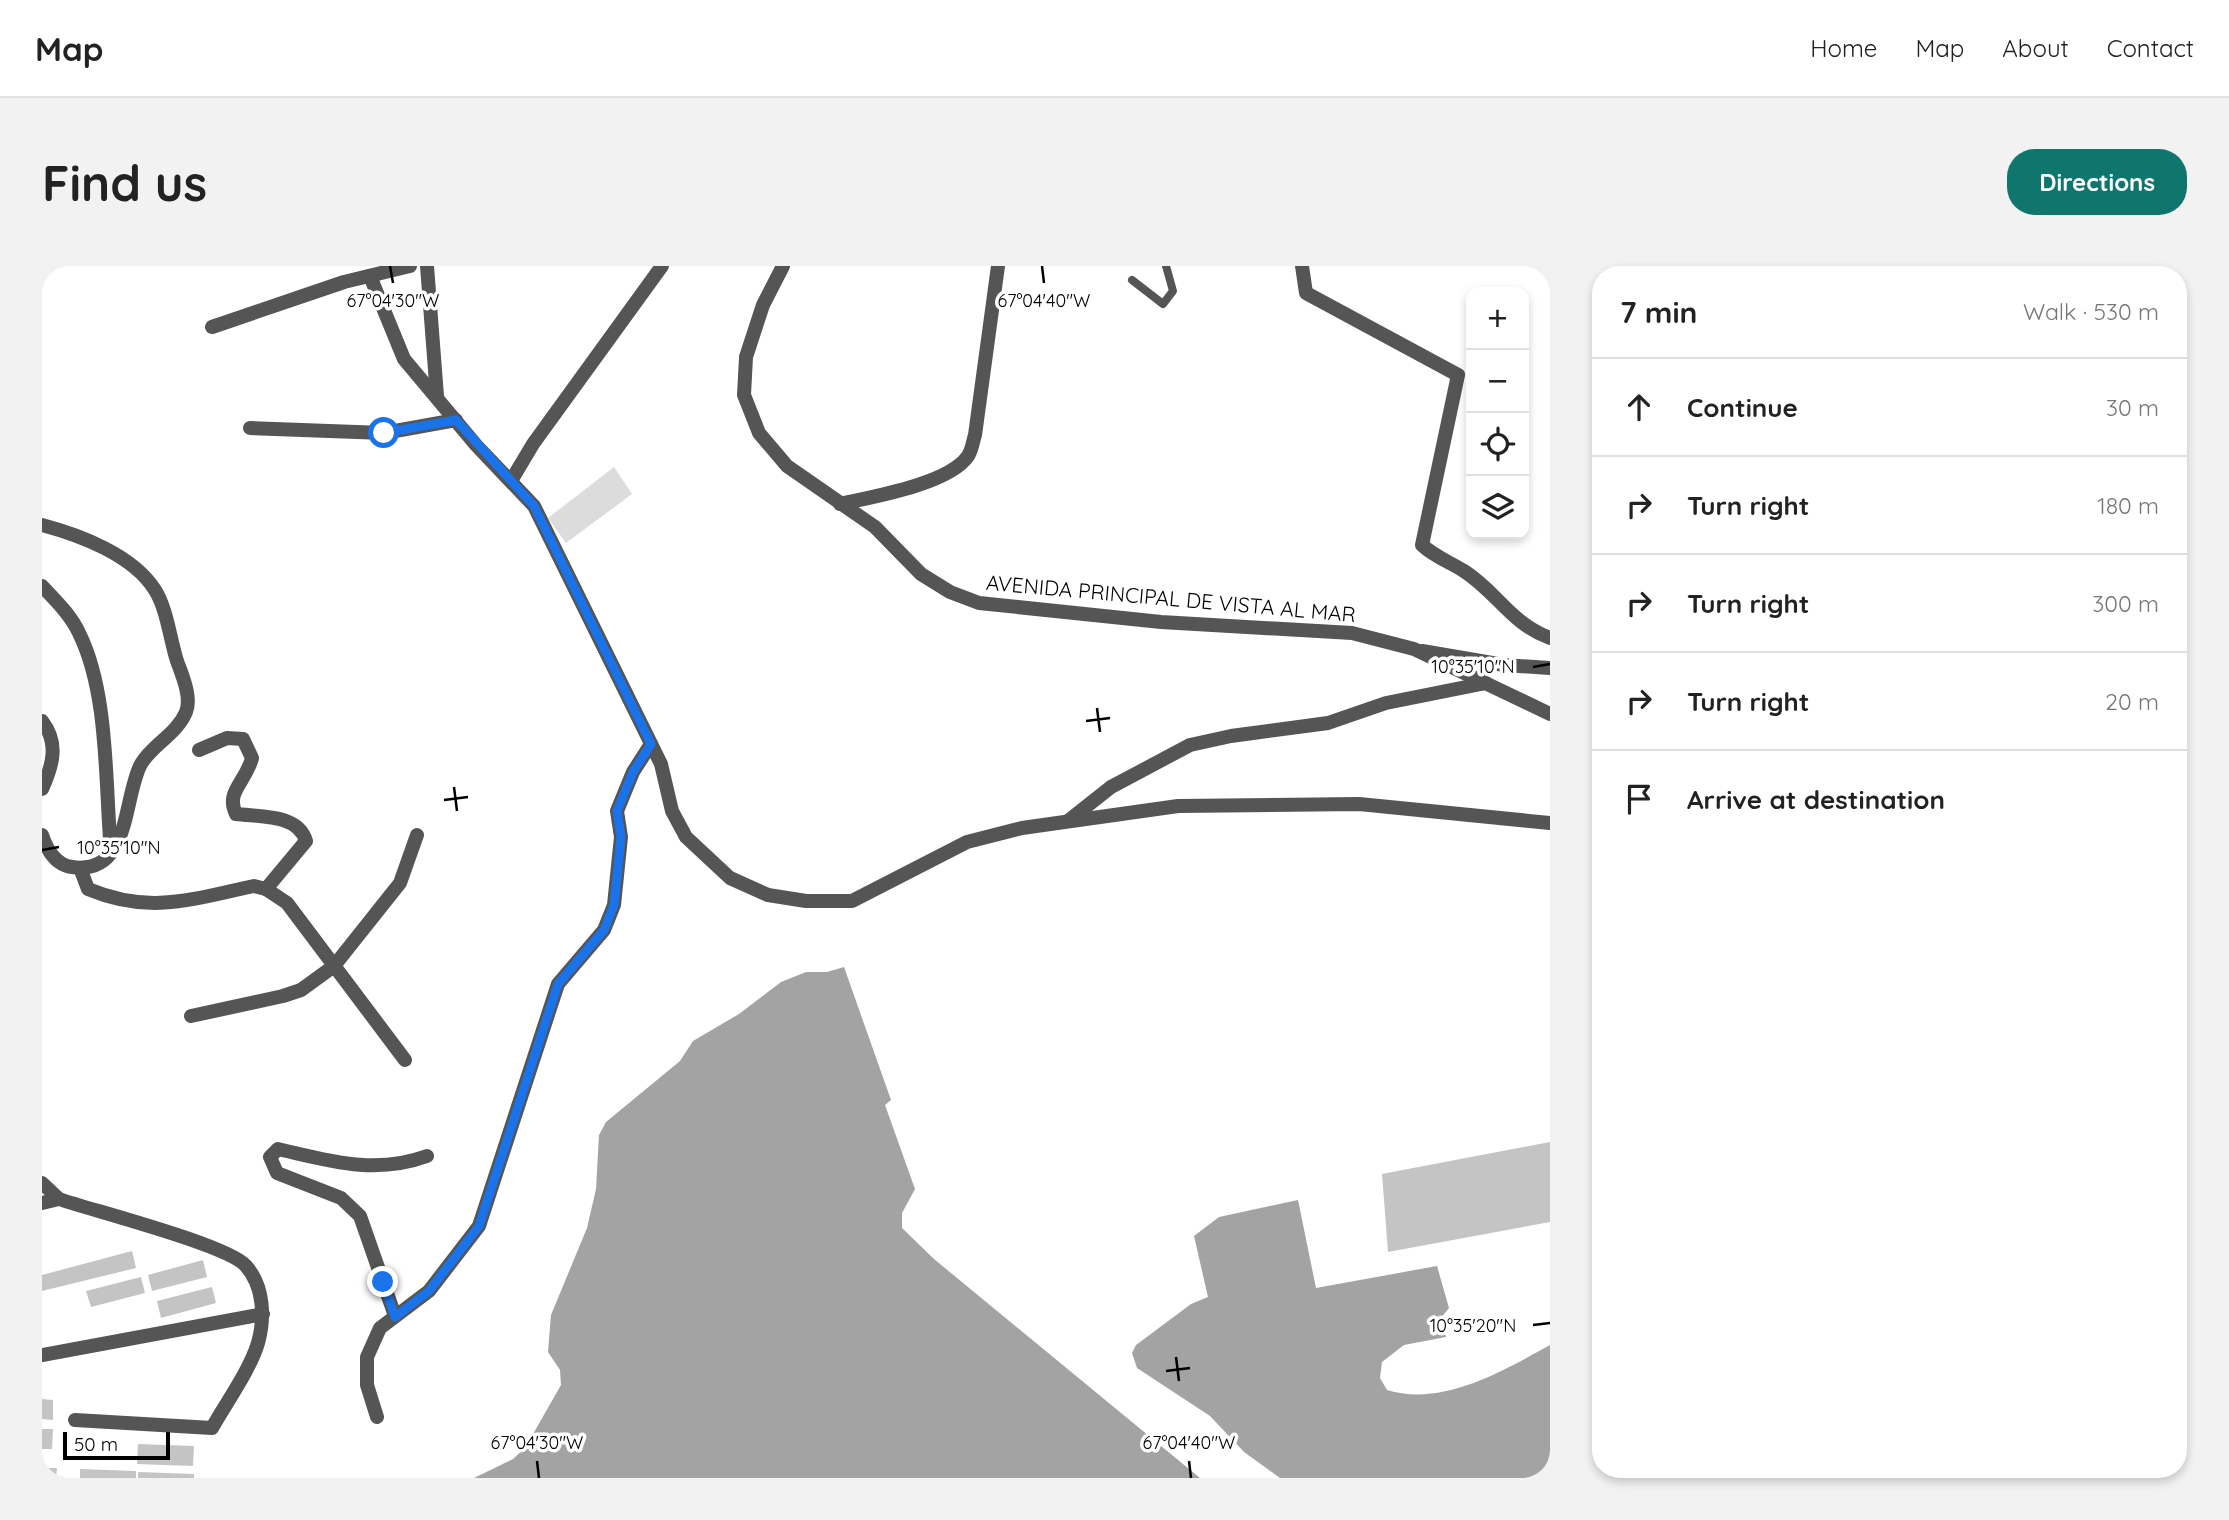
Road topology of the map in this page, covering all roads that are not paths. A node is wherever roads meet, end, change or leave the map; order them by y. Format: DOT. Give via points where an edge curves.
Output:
graph roads {
  1 [pos="410,266"];
  2 [pos="427,266"];
  3 [pos="662,266"];
  4 [pos="783,266"];
  5 [pos="998,266"];
  6 [pos="1166,266"];
  7 [pos="1302,266"];
  8 [pos="370,276"];
  9 [pos="1132,281"];
  10 [pos="212,327"];
  11 [pos="437,396"];
  12 [pos="456,420"];
  13 [pos="250,428"];
  14 [pos="511,481"];
  15 [pos="840,504"];
  16 [pos="42,525"];
  17 [pos="42,586"];
  18 [pos="1550,638"];
  19 [pos="1414,649"];
  20 [pos="1550,668"];
  21 [pos="1486,683"];
  22 [pos="1550,714"];
  23 [pos="42,721"];
  24 [pos="651,744"];
  25 [pos="199,750"];
  26 [pos="42,789"];
  27 [pos="1067,821"];
  28 [pos="1550,823"];
  29 [pos="42,835"];
  30 [pos="417,835"];
  31 [pos="111,852"];
  32 [pos="80,868"];
  33 [pos="267,889"];
  34 [pos="334,966"];
  35 [pos="191,1016"];
  36 [pos="405,1060"];
  37 [pos="427,1156"];
  38 [pos="42,1183"];
  39 [pos="59,1199"];
  40 [pos="42,1203"];
  41 [pos="263,1314"];
  42 [pos="395,1317"];
  43 [pos="42,1355"];
  44 [pos="377,1417"];
  45 [pos="75,1420"];
  1 -- 8 [label="street"];
  2 -- 11 [label="street"];
  3 -- 14 [label="street"];
  4 -- 15 [label="street, AVENIDA PRINCIPAL DE VISTA AL MAR" via="763,305 746,357 744,395 759,433 787,466"];
  5 -- 15 [label="street" via="969,455 957,467 913,488"];
  6 -- 9 [label="lane" via="1173,292 1164,304"];
  7 -- 18 [label="street" via="1306,293 1458,375 1422,545 1466,572 1528,630"];
  8 -- 10 [label="street"];
  8 -- 11 [label="street" via="404,359"];
  11 -- 12 [label="street"];
  12 -- 13 [label="street" via="384,433"];
  12 -- 14 [label="street"];
  14 -- 24 [label="street" via="534,506"];
  15 -- 19 [label="street, AVENIDA PRINCIPAL DE VISTA AL MAR" via="876,527 921,574 979,603 1161,622 1352,633"];
  16 -- 31 [label="street" via="72,533 113,554 155,590 186,691 187,710 174,731 142,762 119,845"];
  17 -- 31 [label="street" via="78,629 90,658"];
  19 -- 20 [label="street"];
  19 -- 21 [label="street, AVENIDA PRINCIPAL DE VISTA AL MAR"];
  21 -- 22 [label="street, AVENIDA PRINCIPAL DE VISTA AL MAR"];
  21 -- 27 [label="street" via="1386,703 1328,723 1191,745 1111,787"];
  23 -- 26 [label="street" via="51,733 54,764"];
  24 -- 27 [label="street" via="672,811 687,837 730,878 768,895 852,901 967,842"];
  24 -- 42 [label="street" via="617,811 621,837 614,905 604,930 558,984 479,1226 429,1291"];
  25 -- 33 [label="street" via="227,738 243,739 252,758 248,775 234,792 231,804 236,814 294,822 303,829 306,841"];
  27 -- 28 [label="street" via="1178,806 1359,804"];
  29 -- 32 [label="street" via="47,850 64,866"];
  30 -- 34 [label="street" via="400,883"];
  31 -- 32 [label="street"];
  32 -- 33 [label="street" via="88,889 114,900 162,905 254,886"];
  33 -- 34 [label="street" via="287,903"];
  34 -- 35 [label="street" via="283,996"];
  34 -- 36 [label="street"];
  37 -- 42 [label="street" via="368,1168 278,1149 270,1157 277,1173 341,1198 360,1216"];
  38 -- 39 [label="street"];
  39 -- 40 [label="street"];
  39 -- 41 [label="street" via="216,1248 245,1264 257,1282"];
  41 -- 43 [label="street"];
  41 -- 45 [label="street" via="258,1344 212,1428"];
  42 -- 44 [label="street" via="380,1328 367,1357 367,1385"];
}
